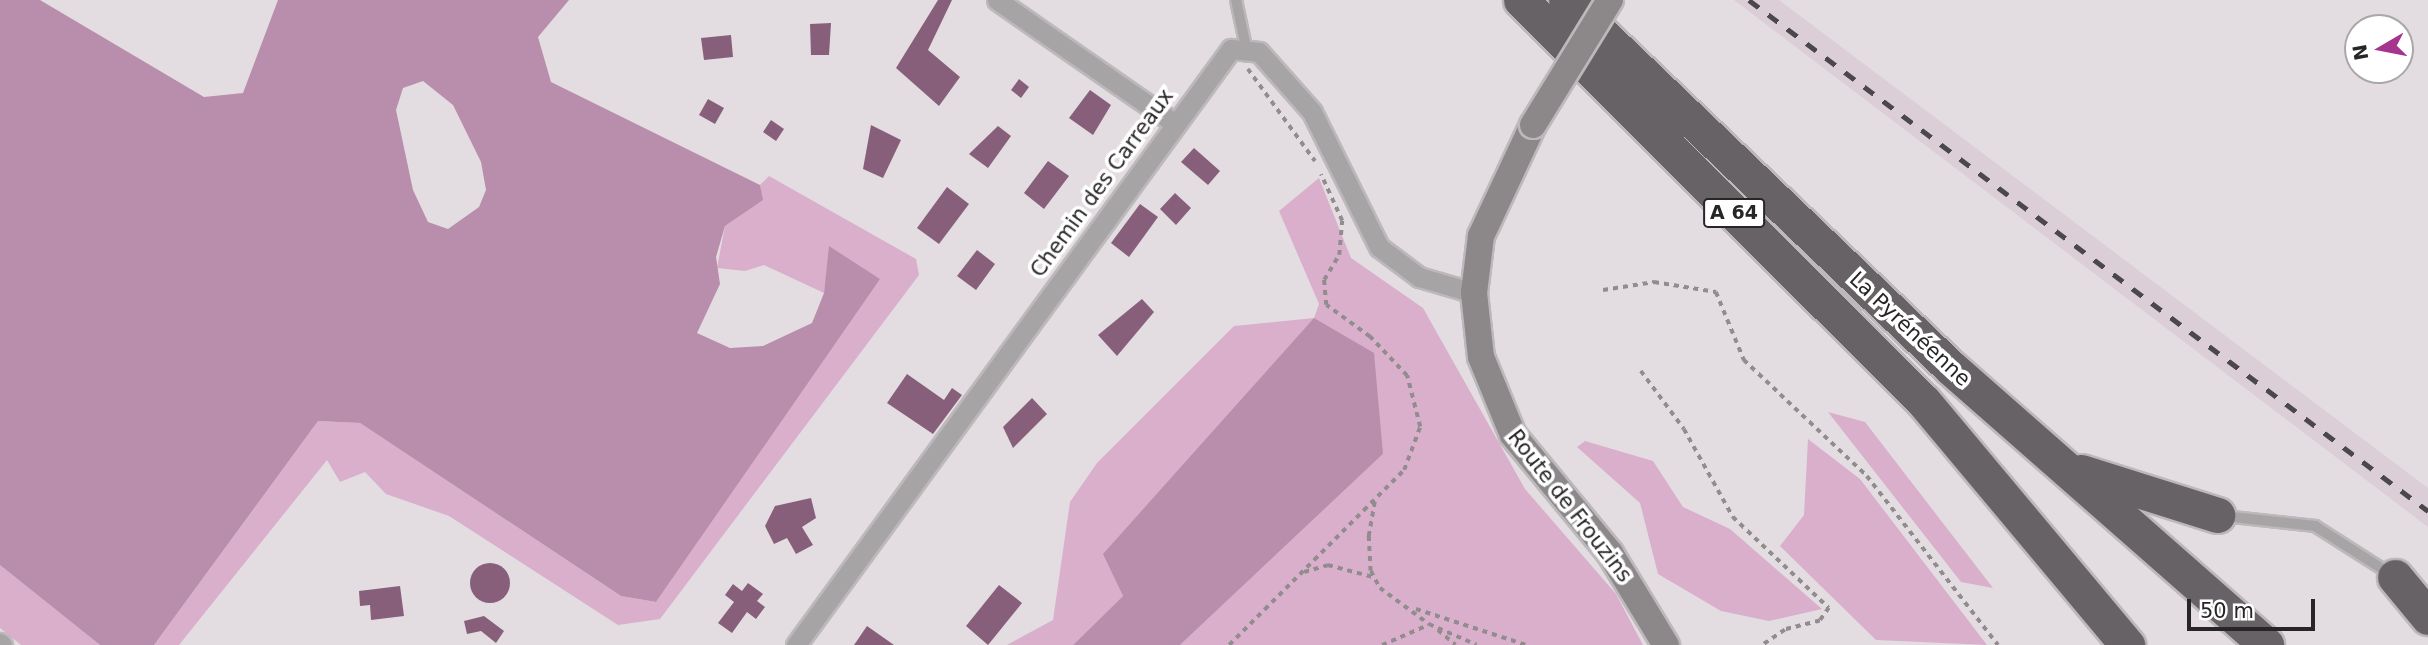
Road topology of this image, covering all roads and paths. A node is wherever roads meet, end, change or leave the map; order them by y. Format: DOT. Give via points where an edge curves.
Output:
graph roads {
  1 [pos="997,0"];
  2 [pos="1236,0"];
  3 [pos="1521,0"];
  4 [pos="1566,0"];
  5 [pos="1609,0"];
  6 [pos="1245,47"];
  7 [pos="1236,68"];
  8 [pos="1174,123"];
  9 [pos="1603,290"];
  10 [pos="1474,293"];
  11 [pos="1641,371"];
  12 [pos="2057,462"];
  13 [pos="1376,500"];
  14 [pos="2217,515"];
  15 [pos="1302,573"];
  16 [pos="1375,578"];
  17 [pos="2395,578"];
  18 [pos="1414,609"];
  19 [pos="2428,617"];
  20 [pos="1429,624"];
  21 [pos="796,645"];
  22 [pos="1229,645"];
  23 [pos="1382,645"];
  24 [pos="1456,645"];
  25 [pos="1477,645"];
  26 [pos="1526,645"];
  27 [pos="1666,645"];
  28 [pos="1763,645"];
  29 [pos="1998,645"];
  30 [pos="2127,645"];
  31 [pos="2266,645"];
  1 -- 8 [label="street"];
  2 -- 6 [label="lane"];
  3 -- 30 [label="highway, La Pyrénéenne / A 64" via="1924,402"];
  4 -- 12 [label="highway, La Pyrénéenne / A 64" via="1685,120"];
  5 -- 10 [label="main road, Route de Frouzins, bridge" via="1533,125 1487,216"];
  6 -- 8 [label="street, Chemin des Carreaux" via="1218,60"];
  6 -- 10 [label="street" via="1259,52 1312,112 1379,247 1419,277"];
  7 -- 13 [label="path" via="1246,65 1266,101 1314,160 1342,221 1339,255 1324,280 1326,305 1370,337 1407,376 1420,427 1404,470"];
  8 -- 21 [label="street, Chemin des Carreaux"];
  9 -- 29 [label="path" via="1654,282 1716,292 1744,360 1867,476"];
  10 -- 27 [label="main road, Route de Frouzins" via="1481,357 1504,419 1610,553"];
  11 -- 28 [label="path" via="1684,429 1733,517 1829,608 1820,621 1785,630"];
  12 -- 14 [label="highway" via="2137,494"];
  12 -- 31 [label="highway, La Pyrénéenne / A 64"];
  13 -- 15 [label="path"];
  13 -- 16 [label="path" via="1369,536"];
  14 -- 17 [label="lane" via="2315,526"];
  15 -- 16 [label="path" via="1328,565"];
  15 -- 22 [label="path"];
  16 -- 18 [label="path"];
  17 -- 19 [label="highway"];
  18 -- 20 [label="path"];
  18 -- 26 [label="path"];
  20 -- 23 [label="path"];
  20 -- 24 [label="path"];
  20 -- 25 [label="path"];
}
